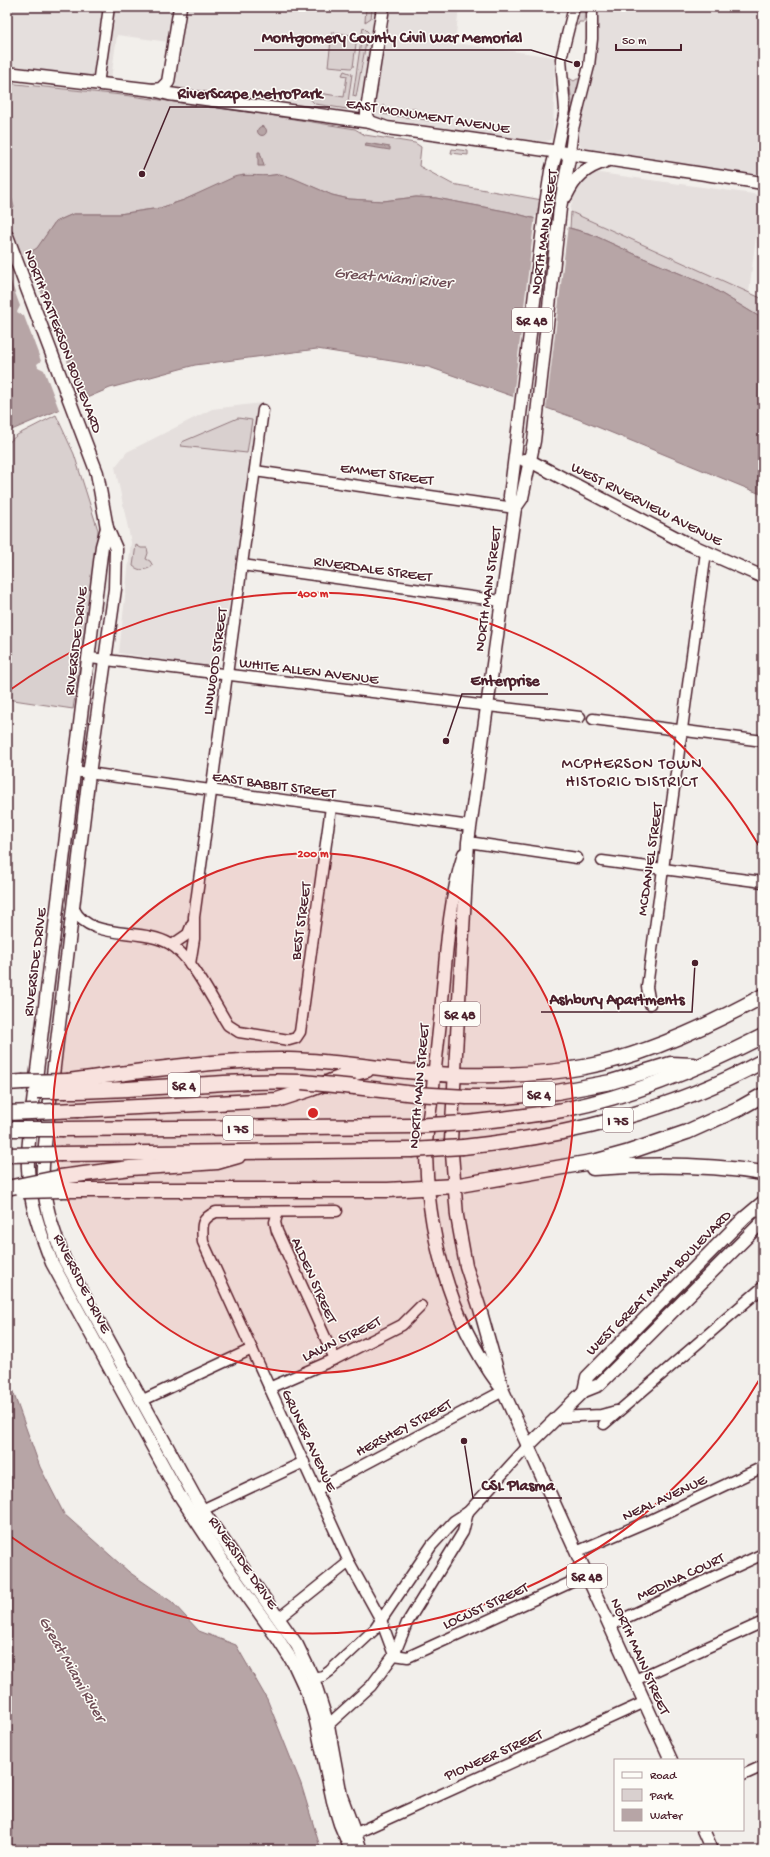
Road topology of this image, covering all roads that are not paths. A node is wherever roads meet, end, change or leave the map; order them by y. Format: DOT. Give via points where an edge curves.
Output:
graph roads {
  1 [pos="109,7"];
  2 [pos="180,7"];
  3 [pos="383,7"];
  4 [pos="574,7"];
  5 [pos="592,7"];
  6 [pos="7,73"];
  7 [pos="98,84"];
  8 [pos="153,90"];
  9 [pos="370,122"];
  10 [pos="557,150"];
  11 [pos="570,153"];
  12 [pos="607,160"];
  13 [pos="763,183"];
  14 [pos="561,206"];
  15 [pos="7,236"];
  16 [pos="263,410"];
  17 [pos="90,458"];
  18 [pos="516,458"];
  19 [pos="530,461"];
  20 [pos="255,471"];
  21 [pos="515,508"];
  22 [pos="107,528"];
  23 [pos="706,552"];
  24 [pos="242,565"];
  25 [pos="763,577"];
  26 [pos="500,601"];
  27 [pos="90,658"];
  28 [pos="105,661"];
  29 [pos="227,676"];
  30 [pos="486,707"];
  31 [pos="580,717"];
  32 [pos="593,719"];
  33 [pos="682,730"];
  34 [pos="763,741"];
  35 [pos="74,771"];
  36 [pos="89,774"];
  37 [pos="211,791"];
  38 [pos="331,807"];
  39 [pos="470,826"];
  40 [pos="468,842"];
  41 [pos="577,858"];
  42 [pos="602,861"];
  43 [pos="663,868"];
  44 [pos="763,882"];
  45 [pos="74,909"];
  46 [pos="194,917"];
  47 [pos="172,945"];
  48 [pos="190,964"];
  49 [pos="763,996"];
  50 [pos="650,1004"];
  51 [pos="763,1036"];
  52 [pos="763,1061"];
  53 [pos="699,1065"];
  54 [pos="379,1068"];
  55 [pos="435,1073"];
  56 [pos="456,1075"];
  57 [pos="7,1083"];
  58 [pos="67,1086"];
  59 [pos="16,1088"];
  60 [pos="763,1095"];
  61 [pos="7,1113"];
  62 [pos="7,1129"];
  63 [pos="249,1153"];
  64 [pos="7,1154"];
  65 [pos="569,1166"];
  66 [pos="763,1173"];
  67 [pos="62,1184"];
  68 [pos="454,1186"];
  69 [pos="7,1188"];
  70 [pos="428,1189"];
  71 [pos="7,1191"];
  72 [pos="761,1208"];
  73 [pos="337,1211"];
  74 [pos="278,1212"];
  75 [pos="763,1221"];
  76 [pos="763,1287"];
  77 [pos="421,1306"];
  78 [pos="252,1349"];
  79 [pos="335,1360"];
  80 [pos="269,1388"];
  81 [pos="503,1391"];
  82 [pos="584,1391"];
  83 [pos="141,1401"];
  84 [pos="619,1410"];
  85 [pos="558,1417"];
  86 [pos="604,1424"];
  87 [pos="528,1448"];
  88 [pos="304,1462"];
  89 [pos="763,1467"];
  90 [pos="316,1490"];
  91 [pos="202,1510"];
  92 [pos="468,1512"];
  93 [pos="576,1552"];
  94 [pos="763,1554"];
  95 [pos="349,1562"];
  96 [pos="587,1575"];
  97 [pos="279,1618"];
  98 [pos="382,1620"];
  99 [pos="763,1622"];
  100 [pos="610,1625"];
  101 [pos="394,1656"];
  102 [pos="314,1678"];
  103 [pos="635,1680"];
  104 [pos="645,1702"];
  105 [pos="328,1725"];
  106 [pos="671,1759"];
  107 [pos="763,1766"];
  108 [pos="744,1775"];
  109 [pos="703,1831"];
  110 [pos="354,1834"];
  111 [pos="708,1849"];
  112 [pos="351,1850"];
  113 [pos="361,1850"];
  1 -- 7 [label="street"];
  2 -- 8 [label="main road" via="168,82"];
  3 -- 9 [label="main road" via="367,110"];
  4 -- 10 [label="street, NORTH MAIN STREET" via="561,59 565,110"];
  5 -- 11 [label="street, NORTH MAIN STREET" via="589,66"];
  6 -- 7 [label="main road, EAST MONUMENT AVENUE"];
  7 -- 8 [label="main road, EAST MONUMENT AVENUE"];
  8 -- 9 [label="main road, EAST MONUMENT AVENUE"];
  9 -- 10 [label="main road, EAST MONUMENT AVENUE" via="387,128"];
  10 -- 11 [label="main road, EAST MONUMENT AVENUE"];
  10 -- 18 [label="main road, NORTH MAIN STREET / SR 48" via="546,204"];
  11 -- 12 [label="main road, EAST MONUMENT AVENUE"];
  11 -- 14 [label="main road, NORTH MAIN STREET"];
  12 -- 13 [label="main road, EAST MONUMENT AVENUE"];
  12 -- 14 [label="main road, SR 48" via="583,171 576,178"];
  14 -- 19 [label="main road, NORTH MAIN STREET / SR 48"];
  15 -- 17 [label="main road, NORTH PATTERSON BOULEVARD"];
  16 -- 20 [label="street, LINWOOD STREET"];
  17 -- 22 [label="main road, RIVERSIDE DRIVE" via="100,488"];
  18 -- 19 [label="main road, WEST RIVERVIEW AVENUE"];
  18 -- 21 [label="main road, NORTH MAIN STREET / SR 48" via="510,496"];
  19 -- 21 [label="main road, NORTH MAIN STREET / SR 48" via="522,498"];
  19 -- 23 [label="main road, WEST RIVERVIEW AVENUE"];
  20 -- 21 [label="street, EMMET STREET"];
  20 -- 24 [label="street, LINWOOD STREET"];
  21 -- 26 [label="main road, NORTH MAIN STREET / SR 48"];
  22 -- 27 [label="main road, RIVERSIDE DRIVE" via="102,546"];
  22 -- 28 [label="main road, RIVERSIDE DRIVE" via="116,549 116,568"];
  23 -- 25 [label="main road, WEST RIVERVIEW AVENUE"];
  23 -- 33 [label="street, MCDANIEL STREET"];
  24 -- 26 [label="street, RIVERDALE STREET"];
  24 -- 29 [label="street, LINWOOD STREET"];
  26 -- 30 [label="main road, NORTH MAIN STREET / SR 48"];
  27 -- 28 [label="street, WHITE ALLEN AVENUE"];
  27 -- 35 [label="main road, RIVERSIDE DRIVE"];
  28 -- 29 [label="street, WHITE ALLEN AVENUE"];
  28 -- 36 [label="main road, RIVERSIDE DRIVE"];
  29 -- 30 [label="street, WHITE ALLEN AVENUE"];
  29 -- 37 [label="street, LINWOOD STREET"];
  30 -- 31 [label="street, WHITE ALLEN AVENUE"];
  30 -- 39 [label="main road, NORTH MAIN STREET / SR 48"];
  32 -- 33 [label="street"];
  33 -- 34 [label="street"];
  33 -- 43 [label="street, MCDANIEL STREET"];
  35 -- 36 [label="street, EAST BABBIT STREET"];
  35 -- 112 [label="main road, RIVERSIDE DRIVE" via="31,1119 28,1168 33,1210 52,1263 178,1493 294,1664 315,1717 333,1801"];
  36 -- 37 [label="street, EAST BABBIT STREET"];
  36 -- 45 [label="main road, RIVERSIDE DRIVE"];
  37 -- 38 [label="street, EAST BABBIT STREET"];
  37 -- 46 [label="street, LINWOOD STREET"];
  38 -- 39 [label="street, EAST BABBIT STREET"];
  38 -- 48 [label="street, BEST STREET" via="300,1032 296,1038 289,1040 233,1030"];
  39 -- 40 [label="main road, NORTH MAIN STREET / SR 48"];
  40 -- 41 [label="street"];
  40 -- 55 [label="main road, NORTH MAIN STREET / SR 48" via="458,873 452,910"];
  40 -- 56 [label="main road, NORTH MAIN STREET / SR 48"];
  42 -- 43 [label="street"];
  43 -- 44 [label="street"];
  43 -- 50 [label="street, MCDANIEL STREET" via="647,988"];
  45 -- 47 [label="street" via="78,918 88,925 100,929 144,934"];
  45 -- 83 [label="main road, RIVERSIDE DRIVE" via="47,1125 43,1166 45,1188 53,1230 64,1259"];
  46 -- 47 [label="street, LINWOOD STREET" via="188,934"];
  46 -- 48 [label="street, LINWOOD STREET"];
  47 -- 48 [label="street"];
  49 -- 56 [label="highway" via="718,1020 661,1044 586,1067 502,1075"];
  51 -- 53 [label="highway, I 75"];
  52 -- 63 [label="highway, I 75, bridge" via="703,1090 620,1119 551,1136 463,1147 411,1150"];
  53 -- 58 [label="highway, SR 4, bridge" via="671,1064 611,1082 557,1092 503,1097 415,1094 302,1082 248,1081 118,1090"];
  53 -- 62 [label="highway, I 75, bridge" via="647,1086 574,1107 465,1123 413,1126"];
  54 -- 55 [label="highway"];
  54 -- 58 [label="highway" via="292,1060 230,1061 185,1065"];
  54 -- 61 [label="highway, bridge" via="360,1071 277,1100"];
  55 -- 56 [label="highway"];
  55 -- 70 [label="main road, NORTH MAIN STREET / SR 48" via="426,1142"];
  56 -- 68 [label="main road, NORTH MAIN STREET / SR 48" via="451,1141"];
  57 -- 59 [label="highway"];
  58 -- 59 [label="highway, bridge"];
  60 -- 65 [label="highway" via="680,1134 626,1152"];
  63 -- 64 [label="highway, I 75, bridge"];
  63 -- 67 [label="highway" via="217,1162 130,1168"];
  65 -- 66 [label="highway" via="700,1166"];
  65 -- 68 [label="highway"];
  67 -- 69 [label="highway, bridge"];
  67 -- 70 [label="highway"];
  67 -- 71 [label="highway, bridge"];
  68 -- 70 [label="highway"];
  68 -- 81 [label="main road, NORTH MAIN STREET / SR 48" via="466,1266"];
  70 -- 81 [label="main road, NORTH MAIN STREET / SR 48" via="434,1232 448,1286 464,1326 486,1368"];
  72 -- 82 [label="main road, WEST GREAT MIAMI BOULEVARD" via="587,1377"];
  73 -- 74 [label="street"];
  74 -- 78 [label="street, GRUNER AVENUE" via="216,1212 206,1216 202,1225 205,1247"];
  74 -- 79 [label="street, ALDEN STREET" via="275,1222 277,1231"];
  75 -- 82 [label="main road, WEST GREAT MIAMI BOULEVARD" via="599,1385"];
  76 -- 84 [label="street"];
  77 -- 79 [label="street, LAWN STREET" via="402,1325"];
  78 -- 80 [label="street, GRUNER AVENUE"];
  78 -- 83 [label="street"];
  79 -- 80 [label="street, LAWN STREET"];
  80 -- 88 [label="street, GRUNER AVENUE"];
  81 -- 87 [label="main road, NORTH MAIN STREET / SR 48"];
  81 -- 90 [label="street, HERSHEY STREET"];
  82 -- 85 [label="main road, WEST GREAT MIAMI BOULEVARD"];
  83 -- 91 [label="main road, RIVERSIDE DRIVE"];
  84 -- 85 [label="street" via="600,1415"];
  84 -- 86 [label="street"];
  85 -- 87 [label="main road, WEST GREAT MIAMI BOULEVARD"];
  87 -- 92 [label="street"];
  87 -- 93 [label="main road, NORTH MAIN STREET / SR 48"];
  88 -- 90 [label="street, GRUNER AVENUE"];
  88 -- 91 [label="street"];
  89 -- 93 [label="street, NEAL AVENUE"];
  90 -- 95 [label="street, GRUNER AVENUE"];
  91 -- 97 [label="main road, RIVERSIDE DRIVE"];
  92 -- 98 [label="street" via="454,1521 432,1545"];
  92 -- 101 [label="street" via="463,1532 407,1623"];
  93 -- 96 [label="main road, NORTH MAIN STREET / SR 48"];
  94 -- 100 [label="street, MEDINA COURT"];
  95 -- 97 [label="street"];
  95 -- 98 [label="street, GRUNER AVENUE"];
  96 -- 100 [label="main road, NORTH MAIN STREET / SR 48"];
  96 -- 101 [label="street, LOCUST STREET" via="408,1657"];
  97 -- 102 [label="main road, RIVERSIDE DRIVE"];
  98 -- 101 [label="street, GRUNER AVENUE"];
  98 -- 102 [label="street" via="335,1667 323,1676"];
  99 -- 103 [label="street"];
  100 -- 103 [label="main road, NORTH MAIN STREET / SR 48"];
  101 -- 105 [label="street" via="371,1686"];
  102 -- 105 [label="main road, RIVERSIDE DRIVE"];
  103 -- 104 [label="main road, NORTH MAIN STREET / SR 48"];
  104 -- 106 [label="main road, NORTH MAIN STREET / SR 48"];
  104 -- 110 [label="street, PIONEER STREET"];
  105 -- 110 [label="main road, RIVERSIDE DRIVE" via="341,1796"];
  107 -- 108 [label="street"];
  109 -- 111 [label="main road"];
  110 -- 113 [label="main road, RIVERSIDE DRIVE"];
}
